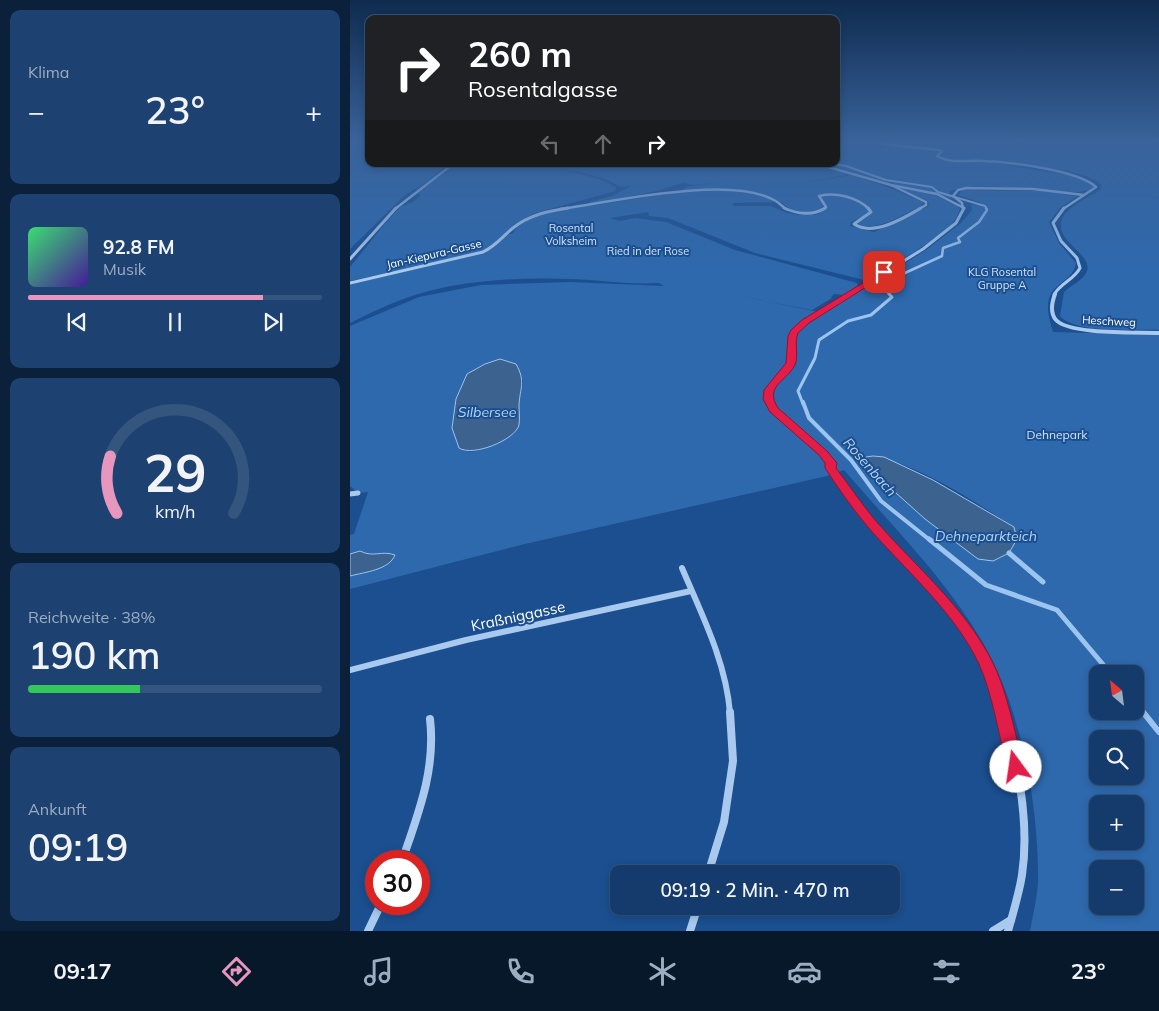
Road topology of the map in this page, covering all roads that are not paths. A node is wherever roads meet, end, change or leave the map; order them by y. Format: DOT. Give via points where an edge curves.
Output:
graph roads {
  1 [pos="427,184"];
  2 [pos="1094,184"];
  3 [pos="891,185"];
  4 [pos="1084,195"];
  5 [pos="964,208"];
  6 [pos="350,259"];
  7 [pos="350,283"];
  8 [pos="1159,332"];
  9 [pos="358,493"];
  10 [pos="350,494"];
  11 [pos="682,568"];
  12 [pos="691,591"];
  13 [pos="350,670"];
  14 [pos="430,719"];
  15 [pos="406,850"];
  16 [pos="711,865"];
  17 [pos="376,915"];
  18 [pos="695,915"];
  19 [pos="1011,920"];
  20 [pos="368,931"];
  21 [pos="690,931"];
  22 [pos="993,931"];
  23 [pos="1008,931"];
  1 -- 6 [label="street" via="396,208"];
  2 -- 4 [label="street" via="1094,189"];
  3 -- 5 [label="street, Jan-Kiepura-Gasse" via="937,194"];
  3 -- 7 [label="street, Jan-Kiepura-Gasse" via="923,200 926,205 879,227 867,229 854,224 869,215 869,208 838,195 819,196 825,209 804,214 787,210 775,200 745,192 684,191 548,211 516,225 501,242 483,252"];
  4 -- 5 [label="street" via="1033,189 960,189 953,196 962,202"];
  4 -- 8 [label="street, Heschweg" via="1064,208 1053,222 1058,236 1078,259 1080,266 1078,273 1056,294 1052,310 1054,318 1063,325 1076,328"];
  5 -- 19 [label="street" via="956,223 923,249 800,326 792,336 791,363 769,390 768,399 774,410 823,453 831,463 830,468 860,508 969,633 986,663 1012,753 1023,810 1024,868"];
  9 -- 10 [label="street"];
  11 -- 12 [label="street"];
  12 -- 13 [label="street, Kraßniggasse" via="466,640"];
  12 -- 16 [label="street" via="716,646 729,702 733,760 724,822"];
  14 -- 15 [label="street" via="434,739 433,761"];
  17 -- 20 [label="street"];
  18 -- 21 [label="street"];
  19 -- 22 [label="street"];
  19 -- 23 [label="street"];
}
